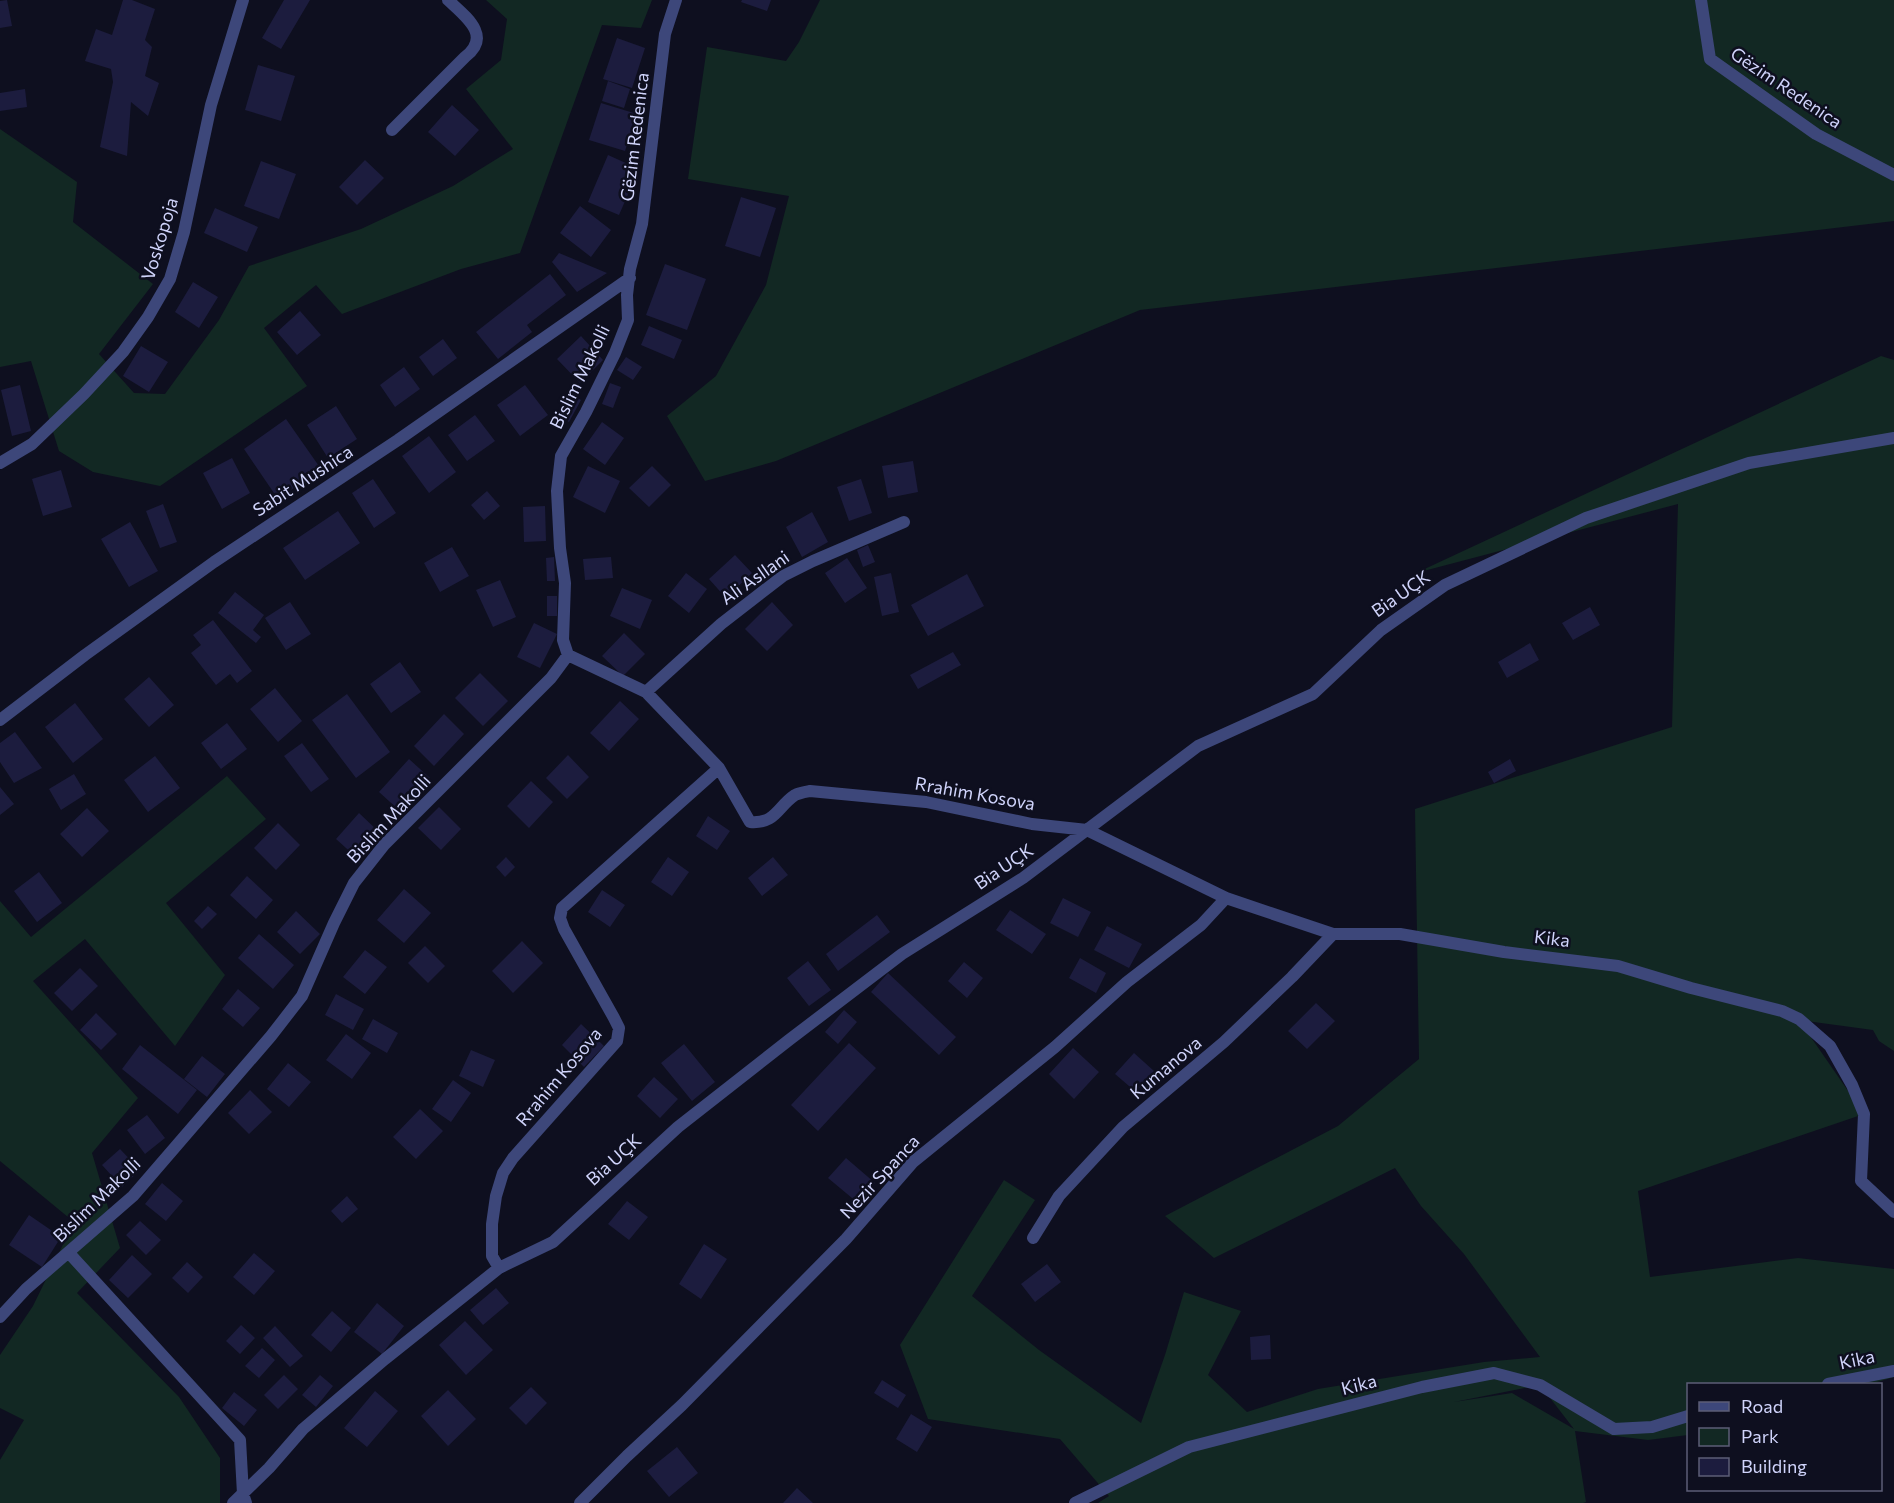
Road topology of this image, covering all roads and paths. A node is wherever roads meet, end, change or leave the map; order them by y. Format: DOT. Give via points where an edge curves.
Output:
graph roads {
  1 [pos="243,0"];
  2 [pos="448,0"];
  3 [pos="676,0"];
  4 [pos="1701,0"];
  5 [pos="392,130"];
  6 [pos="1894,175"];
  7 [pos="630,278"];
  8 [pos="1894,438"];
  9 [pos="0,463"];
  10 [pos="904,522"];
  11 [pos="568,655"];
  12 [pos="646,692"];
  13 [pos="0,720"];
  14 [pos="719,768"];
  15 [pos="1087,830"];
  16 [pos="1226,898"];
  17 [pos="1333,934"];
  18 [pos="1894,1212"];
  19 [pos="1033,1238"];
  20 [pos="69,1253"];
  21 [pos="499,1268"];
  22 [pos="0,1317"];
  23 [pos="1894,1371"];
  24 [pos="1833,1383"];
  25 [pos="1687,1417"];
  26 [pos="245,1499"];
  27 [pos="233,1503"];
  28 [pos="580,1503"];
  29 [pos="1075,1503"];
  1 -- 9 [label="street, Voskopoja" via="211,105 170,279 123,352 32,444"];
  2 -- 5 [label="street" via="475,29 478,40 474,50"];
  3 -- 7 [label="street, Gëzim Redenica" via="665,34 642,224"];
  4 -- 6 [label="street, Gëzim Redenica" via="1710,59 1816,134"];
  7 -- 11 [label="street, Bislim Makolli" via="628,320 561,456 557,491 564,583 563,640"];
  7 -- 13 [label="street, Sabit Mushica" via="214,562"];
  8 -- 15 [label="street, Bia UÇK" via="1749,463 1586,518 1445,585 1381,630 1313,694 1198,746"];
  10 -- 12 [label="street, Ali Asllani" via="783,576 721,624"];
  11 -- 12 [label="street, Rrahim Kosova"];
  11 -- 20 [label="street, Bislim Makolli" via="551,678 384,845 354,883 302,996 133,1196"];
  12 -- 14 [label="street, Rrahim Kosova"];
  14 -- 15 [label="street, Rrahim Kosova" via="750,822 771,818 796,794 810,791 926,802 1032,824"];
  14 -- 21 [label="street, Rrahim Kosova" via="562,908 564,929 619,1028 617,1041 503,1173 492,1224 492,1256"];
  15 -- 16 [label="street, Kika"];
  15 -- 21 [label="street, Bia UÇK" via="1023,878 902,954 789,1040 678,1126 553,1242"];
  16 -- 17 [label="street, Kika"];
  16 -- 28 [label="street, Nezir Spanca" via="1201,925 1127,982 1055,1047 913,1162 838,1248"];
  17 -- 18 [label="street, Kika" via="1400,934 1618,966 1799,1019 1830,1046 1846,1075 1864,1114 1861,1181"];
  17 -- 19 [label="street, Kumanova" via="1224,1042 1124,1127 1059,1196"];
  20 -- 22 [label="street, Bislim Makolli"];
  20 -- 26 [label="street" via="240,1440"];
  21 -- 26 [label="street, Bia UÇK" via="303,1429"];
  23 -- 24 [label="street, Kika"];
  25 -- 29 [label="street, Kika" via="1652,1427 1614,1429 1540,1385 1494,1373 1422,1387 1188,1447"];
  26 -- 27 [label="street, Bia UÇK"];
}
